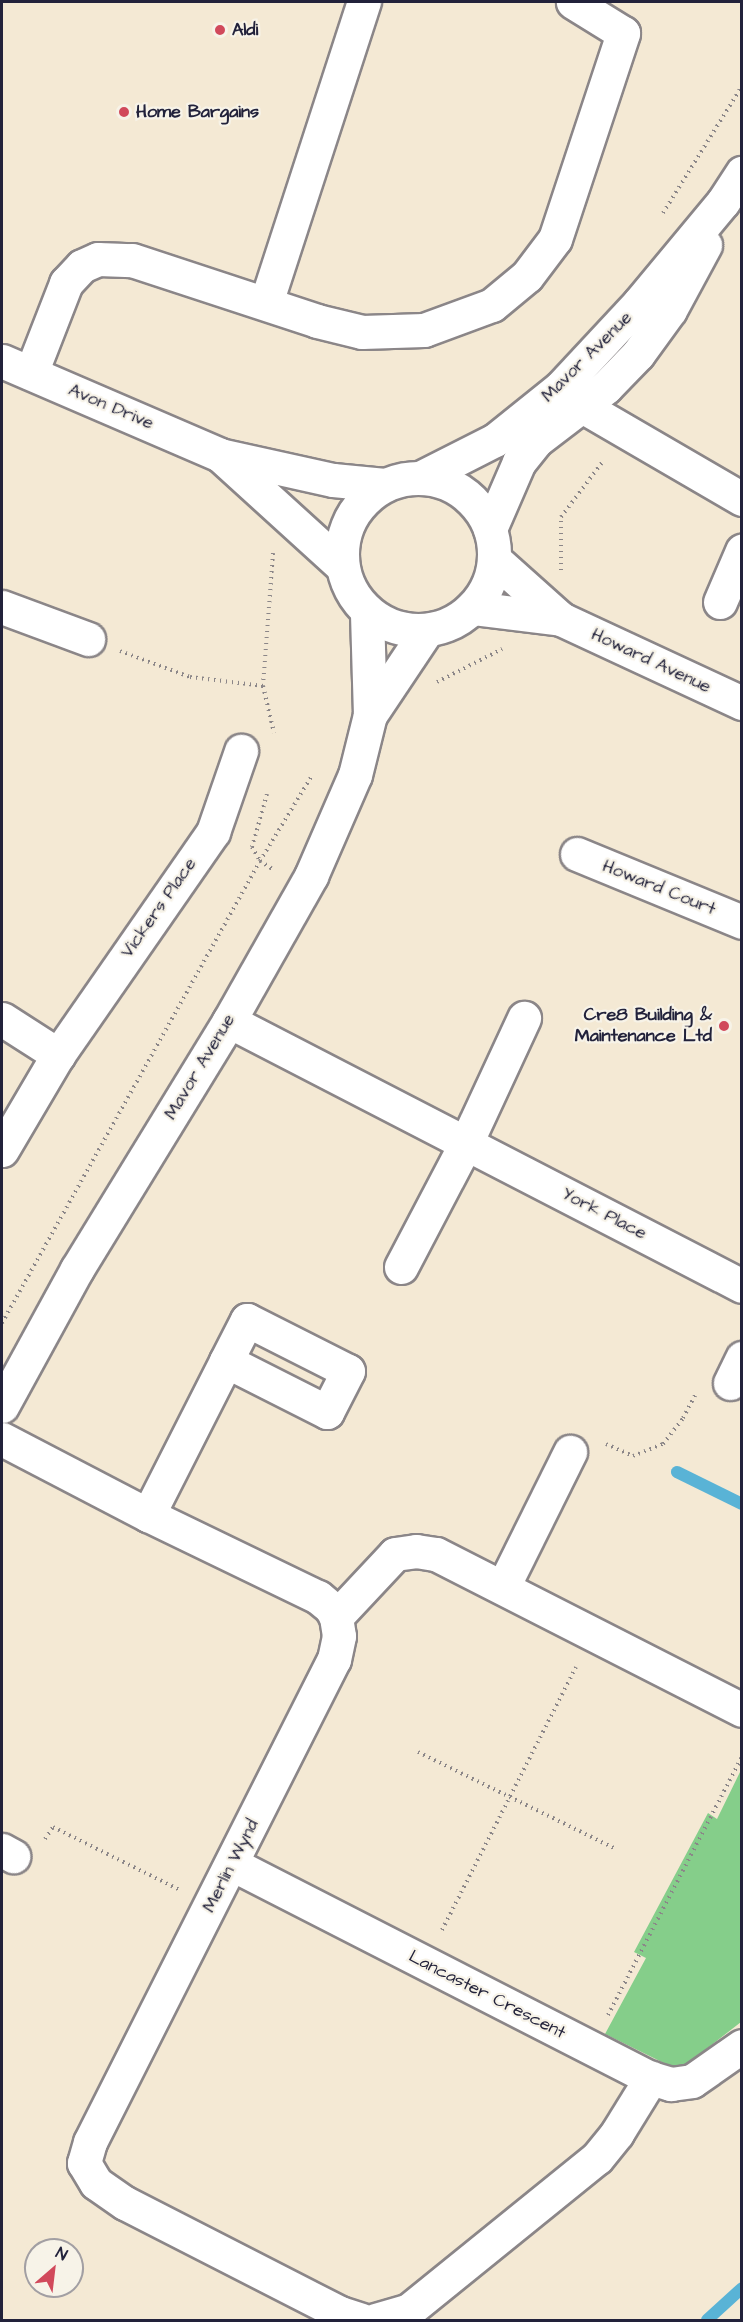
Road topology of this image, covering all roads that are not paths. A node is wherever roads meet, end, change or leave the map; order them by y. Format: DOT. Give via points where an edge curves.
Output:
graph roads {
  1 [pos="364,2"];
  2 [pos="573,2"];
  3 [pos="741,172"];
  4 [pos="266,303"];
  5 [pos="16,367"];
  6 [pos="572,397"];
  7 [pos="220,455"];
  8 [pos="422,477"];
  9 [pos="385,485"];
  10 [pos="741,499"];
  11 [pos="492,544"];
  12 [pos="741,551"];
  13 [pos="342,567"];
  14 [pos="720,602"];
  15 [pos="2,607"];
  16 [pos="472,608"];
  17 [pos="368,612"];
  18 [pos="561,620"];
  19 [pos="427,630"];
  20 [pos="88,639"];
  21 [pos="741,703"];
  22 [pos="370,715"];
  23 [pos="241,751"];
  24 [pos="577,854"];
  25 [pos="741,922"];
  26 [pos="524,1018"];
  27 [pos="2,1019"];
  28 [pos="229,1021"];
  29 [pos="58,1055"];
  30 [pos="465,1143"];
  31 [pos="2,1150"];
  32 [pos="401,1267"];
  33 [pos="741,1286"];
  34 [pos="226,1361"];
  35 [pos="2,1406"];
  36 [pos="2,1439"];
  37 [pos="570,1452"];
  38 [pos="148,1515"];
  39 [pos="503,1587"];
  40 [pos="336,1617"];
  41 [pos="741,1710"];
  42 [pos="232,1864"];
  43 [pos="741,2046"];
  44 [pos="651,2078"];
  45 [pos="379,2320"];
  1 -- 4 [label="street"];
  2 -- 4 [label="street" via="623,33 555,238 527,276 492,305 424,330 362,332"];
  3 -- 6 [label="street, Mavor Avenue" via="723,202 698,262 638,354 606,387"];
  4 -- 5 [label="street" via="132,260 98,259 82,266 66,283"];
  5 -- 7 [label="street, Avon Drive"];
  6 -- 8 [label="street, Mavor Avenue"];
  6 -- 10 [label="street"];
  6 -- 11 [label="street, Mavor Avenue" via="519,462"];
  7 -- 9 [label="street, Avon Drive" via="333,480"];
  7 -- 13 [label="street, Avon Drive"];
  8 -- 9 [label="street"];
  8 -- 11 [label="street" via="444,482 464,493 480,509"];
  9 -- 13 [label="street" via="365,498 350,518 342,541"];
  11 -- 16 [label="street" via="483,594"];
  11 -- 18 [label="street, Howard Avenue"];
  12 -- 14 [label="street"];
  13 -- 17 [label="street" via="351,591"];
  15 -- 20 [label="street"];
  16 -- 18 [label="street, Howard Avenue"];
  16 -- 19 [label="street" via="451,623"];
  17 -- 19 [label="street" via="395,627"];
  17 -- 22 [label="street, Mavor Avenue"];
  18 -- 21 [label="street, Howard Avenue"];
  19 -- 22 [label="street, Mavor Avenue"];
  22 -- 28 [label="street, Mavor Avenue" via="356,775 303,890"];
  23 -- 29 [label="street, Vickers Place" via="213,832"];
  24 -- 25 [label="street, Howard Court"];
  26 -- 30 [label="street"];
  27 -- 29 [label="street"];
  28 -- 30 [label="street, York Place"];
  28 -- 35 [label="street, Mavor Avenue" via="77,1269"];
  29 -- 31 [label="street, Vickers Place"];
  30 -- 32 [label="street"];
  30 -- 33 [label="street, York Place"];
  34 -- 38 [label="street"];
  36 -- 38 [label="street"];
  37 -- 39 [label="street"];
  38 -- 40 [label="street" via="318,1597"];
  39 -- 40 [label="street" via="436,1554 395,1554"];
  39 -- 41 [label="street"];
  40 -- 42 [label="street, Merlin Wynd" via="339,1636 334,1659"];
  42 -- 44 [label="street, Lancaster Crescent"];
  42 -- 45 [label="street, Merlin Wynd" via="90,2142 84,2163 96,2183 125,2203 340,2313"];
  43 -- 44 [label="street, Lancaster Crescent" via="692,2081 671,2084"];
  44 -- 45 [label="street, Merlin Wynd" via="618,2133 597,2158 409,2310"];
}
